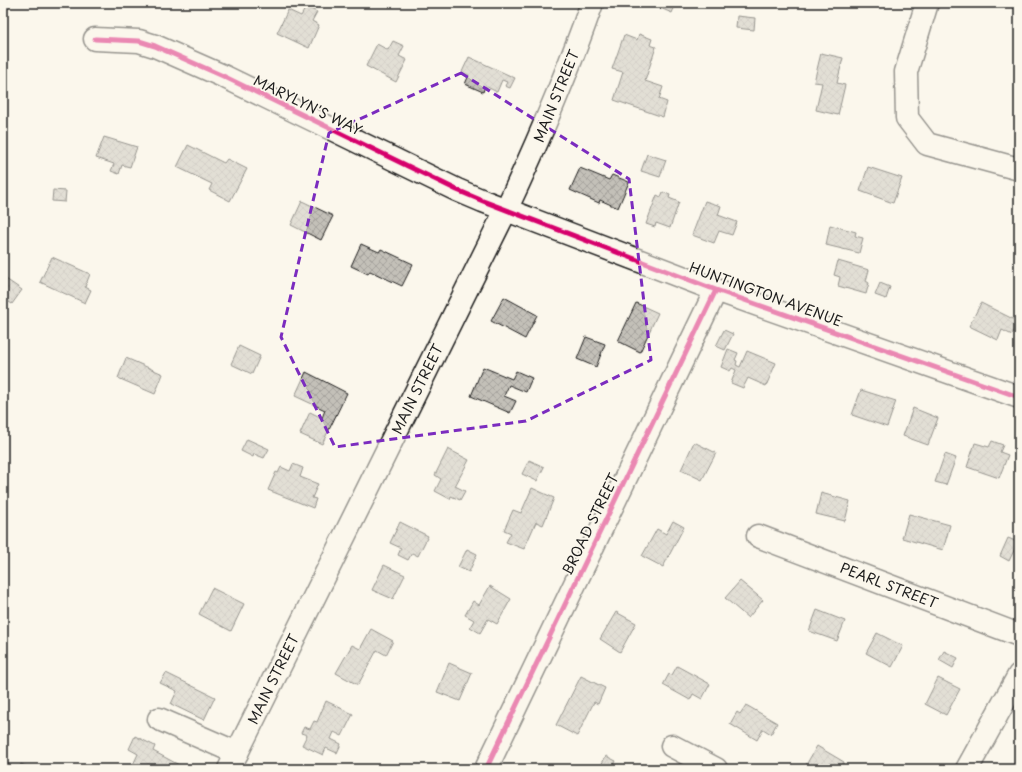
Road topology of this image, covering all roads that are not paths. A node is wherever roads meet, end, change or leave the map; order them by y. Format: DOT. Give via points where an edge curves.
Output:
graph roads {
  1 [pos="592,3"];
  2 [pos="927,3"];
  3 [pos="95,39"];
  4 [pos="1019,169"];
  5 [pos="506,210"];
  6 [pos="716,290"];
  7 [pos="1019,397"];
  8 [pos="758,536"];
  9 [pos="1019,635"];
  10 [pos="1019,675"];
  11 [pos="159,719"];
  12 [pos="672,746"];
  13 [pos="233,761"];
  14 [pos="486,769"];
  15 [pos="716,769"];
  16 [pos="967,769"];
  1 -- 5 [label="street, MAIN STREET" via="560,89"];
  2 -- 4 [label="street" via="906,72 907,118 926,144"];
  3 -- 5 [label="street, MARYLYN'S WAY" via="139,42 155,46 223,76 457,190"];
  5 -- 6 [label="street, HUNTINGTON AVENUE"];
  5 -- 13 [label="street, MAIN STREET"];
  6 -- 7 [label="street, HUNTINGTON AVENUE"];
  6 -- 14 [label="street, BROAD STREET"];
  8 -- 9 [label="street, PEARL STREET"];
  10 -- 16 [label="street"];
  11 -- 13 [label="street"];
  12 -- 15 [label="street"];
}
